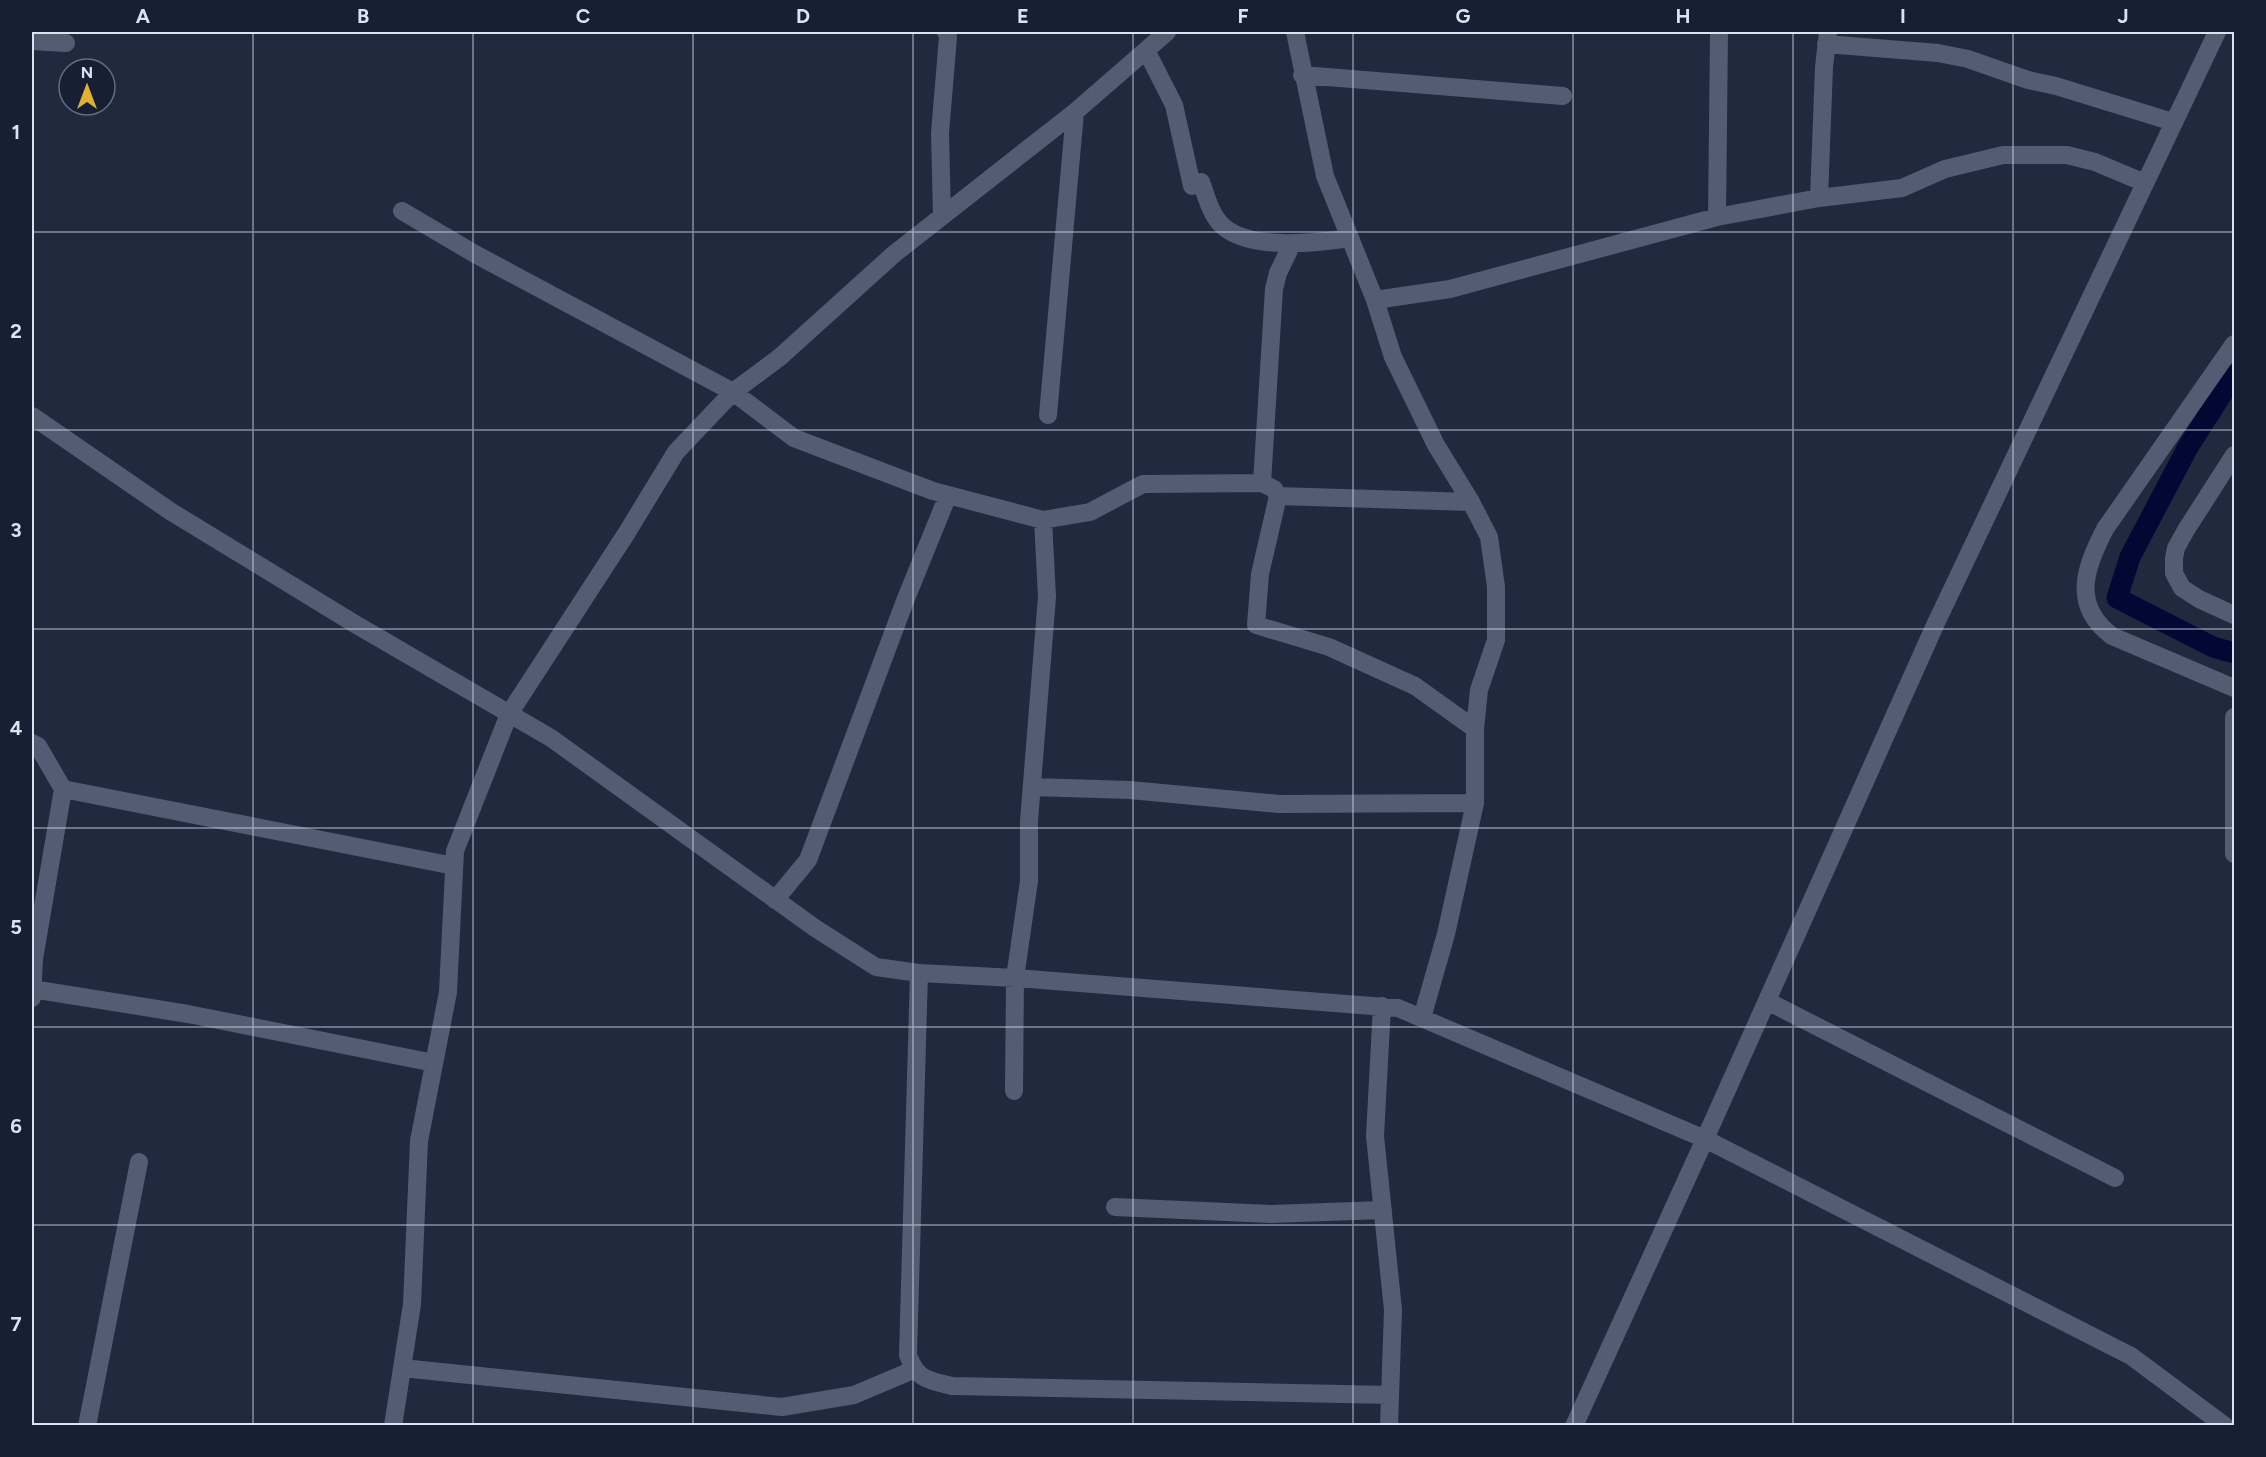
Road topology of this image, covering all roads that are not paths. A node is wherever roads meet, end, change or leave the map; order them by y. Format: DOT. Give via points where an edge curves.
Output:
graph roads {
  1 [pos="946,32"];
  2 [pos="1167,32"];
  3 [pos="1294,32"];
  4 [pos="1719,32"];
  5 [pos="2217,32"];
  6 [pos="1827,38"];
  7 [pos="32,41"];
  8 [pos="66,43"];
  9 [pos="1146,50"];
  10 [pos="1302,75"];
  11 [pos="1563,96"];
  12 [pos="1075,112"];
  13 [pos="2174,122"];
  14 [pos="2145,183"];
  15 [pos="1818,198"];
  16 [pos="402,211"];
  17 [pos="942,216"];
  18 [pos="1718,217"];
  19 [pos="1350,238"];
  20 [pos="1292,244"];
  21 [pos="1375,300"];
  22 [pos="2235,344"];
  23 [pos="733,392"];
  24 [pos="1048,415"];
  25 [pos="32,416"];
  26 [pos="2235,455"];
  27 [pos="1262,483"];
  28 [pos="948,495"];
  29 [pos="1278,496"];
  30 [pos="1471,502"];
  31 [pos="1044,520"];
  32 [pos="2235,615"];
  33 [pos="2235,688"];
  34 [pos="509,714"];
  35 [pos="2234,718"];
  36 [pos="1475,729"];
  37 [pos="32,743"];
  38 [pos="1032,787"];
  39 [pos="63,789"];
  40 [pos="1475,803"];
  41 [pos="2235,854"];
  42 [pos="454,866"];
  43 [pos="775,900"];
  44 [pos="919,973"];
  45 [pos="1015,978"];
  46 [pos="32,989"];
  47 [pos="32,998"];
  48 [pos="1767,1001"];
  49 [pos="1383,1006"];
  50 [pos="1422,1018"];
  51 [pos="434,1063"];
  52 [pos="1014,1091"];
  53 [pos="1705,1139"];
  54 [pos="139,1162"];
  55 [pos="2115,1178"];
  56 [pos="1115,1207"];
  57 [pos="1383,1210"];
  58 [pos="402,1368"];
  59 [pos="913,1370"];
  60 [pos="1390,1395"];
  61 [pos="87,1425"];
  62 [pos="393,1425"];
  63 [pos="1389,1425"];
  64 [pos="1574,1425"];
  65 [pos="2225,1425"];
  1 -- 17 [label="street" via="940,133"];
  2 -- 9 [label="street"];
  3 -- 10 [label="street"];
  4 -- 18 [label="street"];
  5 -- 13 [label="street"];
  6 -- 13 [label="street" via="1968,59"];
  6 -- 15 [label="street"];
  7 -- 8 [label="street"];
  9 -- 12 [label="street"];
  9 -- 20 [label="street" via="1174,105 1197,184 1211,211 1225,228 1257,240"];
  10 -- 11 [label="street"];
  10 -- 19 [label="street" via="1325,176"];
  12 -- 17 [label="street"];
  12 -- 24 [label="street"];
  13 -- 14 [label="street"];
  14 -- 15 [label="street" via="2067,155 2003,155 1946,169 1902,188"];
  14 -- 48 [label="street" via="1936,623"];
  15 -- 18 [label="street"];
  16 -- 23 [label="street"];
  17 -- 23 [label="street" via="780,357"];
  18 -- 21 [label="street" via="1450,289"];
  19 -- 20 [label="street"];
  19 -- 21 [label="street"];
  20 -- 27 [label="street" via="1274,289"];
  21 -- 30 [label="street" via="1393,357 1436,445"];
  22 -- 33 [label="street" via="2105,529 2090,557 2085,580 2092,616 2112,636"];
  23 -- 28 [label="street" via="794,438"];
  23 -- 34 [label="street" via="676,452"];
  25 -- 34 [label="street" via="170,511"];
  26 -- 32 [label="street" via="2186,530 2174,558 2174,573 2182,588"];
  27 -- 29 [label="street"];
  27 -- 31 [label="street" via="1143,484 1090,512"];
  28 -- 31 [label="street"];
  28 -- 43 [label="street" via="904,601 808,860"];
  29 -- 30 [label="street"];
  29 -- 36 [label="street" via="1260,574 1256,625 1329,647 1415,686"];
  30 -- 36 [label="street" via="1489,537 1496,587 1496,640 1479,690"];
  31 -- 38 [label="street" via="1047,597"];
  34 -- 42 [label="street" via="455,851"];
  34 -- 43 [label="street" via="551,738"];
  35 -- 41 [label="street"];
  36 -- 40 [label="street"];
  37 -- 39 [label="street" via="38,746"];
  38 -- 40 [label="street" via="1130,790 1280,804"];
  38 -- 45 [label="street" via="1029,881"];
  39 -- 42 [label="street"];
  39 -- 46 [label="street"];
  40 -- 50 [label="street" via="1446,934"];
  42 -- 51 [label="street" via="448,992"];
  43 -- 44 [label="street" via="876,967"];
  44 -- 45 [label="street"];
  44 -- 59 [label="street" via="908,1356"];
  45 -- 49 [label="street"];
  45 -- 52 [label="street"];
  46 -- 47 [label="street"];
  46 -- 51 [label="street" via="188,1014"];
  48 -- 53 [label="street"];
  48 -- 55 [label="street"];
  49 -- 50 [label="street"];
  49 -- 57 [label="street" via="1375,1136"];
  50 -- 53 [label="street"];
  51 -- 58 [label="street" via="419,1141 412,1304"];
  53 -- 64 [label="street"];
  53 -- 65 [label="street" via="2131,1356"];
  54 -- 61 [label="street"];
  56 -- 57 [label="street" via="1272,1214"];
  57 -- 60 [label="street" via="1393,1310"];
  58 -- 59 [label="street" via="782,1407 854,1395"];
  58 -- 62 [label="street"];
  59 -- 60 [label="street" via="929,1381 952,1386"];
  60 -- 63 [label="street"];
}
